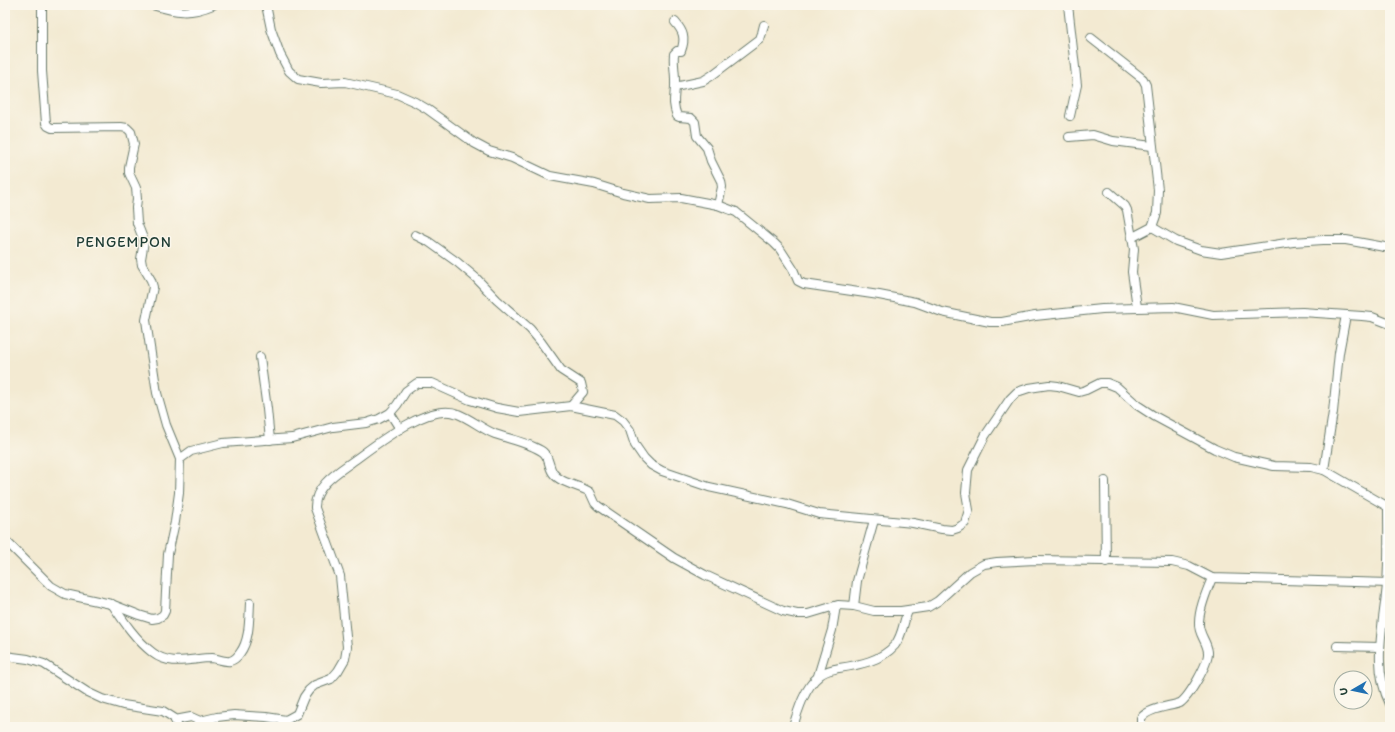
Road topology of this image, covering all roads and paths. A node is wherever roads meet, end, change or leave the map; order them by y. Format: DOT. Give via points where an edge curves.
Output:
graph roads {
  1 [pos="42,5"];
  2 [pos="152,5"];
  3 [pos="213,5"];
  4 [pos="266,5"];
  5 [pos="1068,5"];
  6 [pos="1372,5"];
  7 [pos="1376,5"];
  8 [pos="180,9"];
  9 [pos="675,22"];
  10 [pos="764,25"];
  11 [pos="1091,38"];
  12 [pos="675,87"];
  13 [pos="1070,116"];
  14 [pos="1069,137"];
  15 [pos="1152,146"];
  16 [pos="1109,192"];
  17 [pos="718,205"];
  18 [pos="1152,227"];
  19 [pos="415,235"];
  20 [pos="1131,238"];
  21 [pos="1390,248"];
  22 [pos="1136,307"];
  23 [pos="1346,315"];
  24 [pos="1390,324"];
  25 [pos="260,357"];
  26 [pos="571,406"];
  27 [pos="390,413"];
  28 [pos="400,429"];
  29 [pos="270,440"];
  30 [pos="180,459"];
  31 [pos="1324,470"];
  32 [pos="1105,481"];
  33 [pos="1389,508"];
  34 [pos="874,520"];
  35 [pos="5,540"];
  36 [pos="1106,562"];
  37 [pos="1212,578"];
  38 [pos="1389,583"];
  39 [pos="250,603"];
  40 [pos="111,604"];
  41 [pos="836,606"];
  42 [pos="854,606"];
  43 [pos="908,611"];
  44 [pos="1337,646"];
  45 [pos="1380,647"];
  46 [pos="5,656"];
  47 [pos="818,676"];
  48 [pos="1390,704"];
  49 [pos="176,723"];
  50 [pos="793,727"];
  51 [pos="1141,727"];
  1 -- 30 [label="street" via="42,71 48,126 121,127 132,132 134,144 129,173 136,188 137,223 144,241 142,265 152,287 146,320 148,334 157,393 166,425"];
  2 -- 8 [label="street"];
  3 -- 8 [label="street" via="202,10"];
  4 -- 17 [label="street" via="280,54 289,71 298,79 321,83 345,82 397,94 427,109 474,143 550,176 594,184 650,199 681,198"];
  5 -- 13 [label="street" via="1077,86"];
  6 -- 7 [label="street"];
  9 -- 12 [label="street" via="684,38 681,51 674,54"];
  10 -- 12 [label="street" via="760,39 711,76 703,81"];
  11 -- 15 [label="street" via="1143,79 1147,93"];
  12 -- 17 [label="street" via="673,100 677,116 693,119 697,136 705,144 721,181"];
  14 -- 15 [label="street" via="1093,135 1113,141"];
  15 -- 18 [label="street" via="1158,190 1157,213"];
  16 -- 20 [label="street" via="1125,206"];
  17 -- 22 [label="street" via="736,212 774,243 793,269 798,281 804,284 916,302 942,312 990,322"];
  18 -- 20 [label="street"];
  18 -- 21 [label="street" via="1182,243 1201,250 1221,253 1323,240 1346,240"];
  19 -- 26 [label="street" via="429,242 476,278 530,330 561,370 581,383 583,392"];
  20 -- 22 [label="street"];
  22 -- 23 [label="street" via="1178,307 1213,315 1302,312"];
  23 -- 24 [label="street" via="1372,317"];
  23 -- 31 [label="street" via="1338,353 1333,412"];
  25 -- 29 [label="street"];
  26 -- 27 [label="street" via="519,412 470,400 432,383 417,383 406,392"];
  26 -- 34 [label="street" via="615,415 630,430 635,445 644,458 662,471 709,487 787,504 819,514"];
  27 -- 28 [label="street"];
  27 -- 29 [label="street" via="380,419 333,427 292,438"];
  28 -- 41 [label="street" via="424,416 440,412 458,414 494,434 542,451 549,458 554,474 590,492 598,506 674,558 705,575 783,611 808,614"];
  28 -- 49 [label="street" via="335,475 322,488 315,500 315,508 340,576 347,646 345,659 338,671 331,678 314,685 304,697 297,714 286,720 234,715 200,721 191,717"];
  29 -- 30 [label="street" via="223,442 191,451"];
  30 -- 40 [label="street" via="179,493 168,554 165,611 163,615 152,619"];
  31 -- 33 [label="street"];
  31 -- 34 [label="street" via="1274,466 1234,457 1154,416 1107,383 1100,383 1078,392 1050,385 1017,392 985,436 968,470 968,510 965,522 958,528 952,530"];
  32 -- 36 [label="street"];
  33 -- 38 [label="street"];
  34 -- 42 [label="street" via="857,581"];
  35 -- 40 [label="street" via="51,586 65,594"];
  36 -- 37 [label="street" via="1182,563"];
  36 -- 43 [label="street" via="1035,560 984,564 970,572 938,601 928,607"];
  37 -- 38 [label="street"];
  37 -- 51 [label="street" via="1199,616 1199,631 1207,649 1206,662 1183,701 1144,715 1140,721"];
  38 -- 45 [label="street"];
  39 -- 40 [label="street" via="246,641 239,655 233,660 226,661 211,658 171,661 162,658 133,635"];
  41 -- 42 [label="street"];
  41 -- 47 [label="street" via="832,630"];
  42 -- 43 [label="street" via="874,611"];
  43 -- 47 [label="street" via="902,634 889,650 874,660 830,670"];
  44 -- 45 [label="street"];
  45 -- 48 [label="street" via="1383,683"];
  46 -- 49 [label="street" via="44,664 102,699 163,711"];
  47 -- 50 [label="street" via="807,692"];
}
